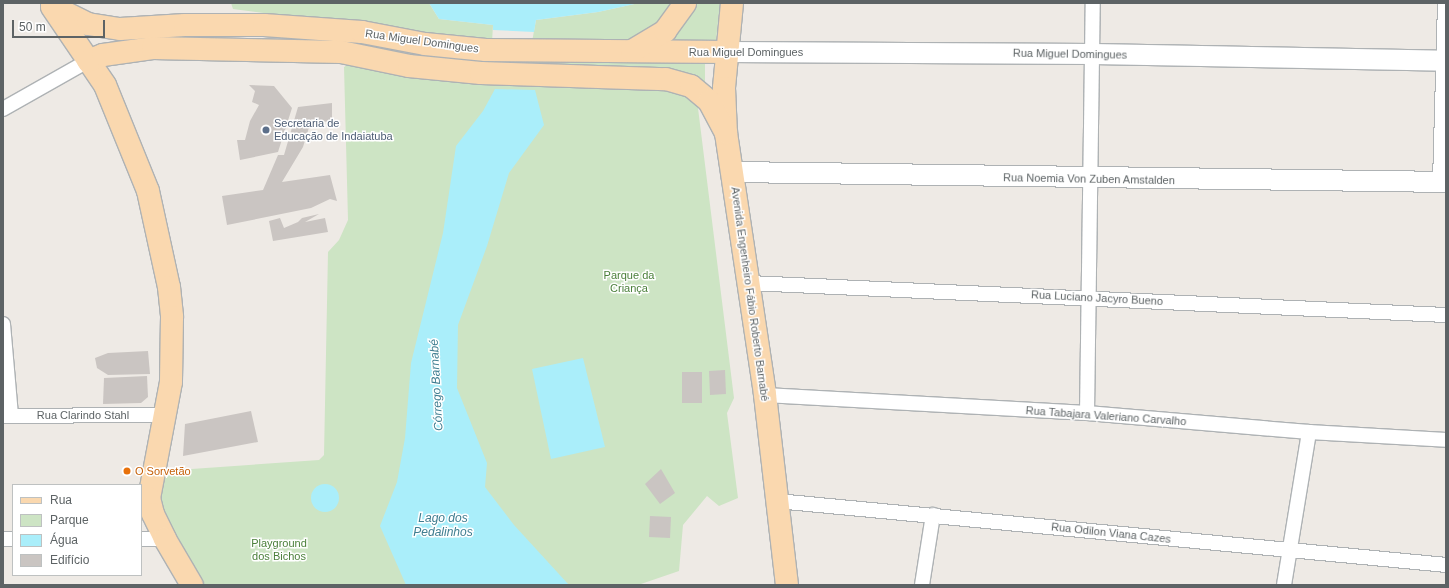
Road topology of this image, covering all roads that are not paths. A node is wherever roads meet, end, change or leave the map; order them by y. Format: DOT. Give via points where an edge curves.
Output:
graph roads {
  1 [pos="685,3"];
  2 [pos="732,3"];
  3 [pos="1093,3"];
  4 [pos="1445,3"];
  5 [pos="50,5"];
  6 [pos="632,51"];
  7 [pos="727,52"];
  8 [pos="1093,54"];
  9 [pos="88,61"];
  10 [pos="1444,61"];
  11 [pos="3,109"];
  12 [pos="726,133"];
  13 [pos="733,172"];
  14 [pos="1090,179"];
  15 [pos="1443,182"];
  16 [pos="749,283"];
  17 [pos="1089,297"];
  18 [pos="1446,315"];
  19 [pos="3,324"];
  20 [pos="765,395"];
  21 [pos="1087,413"];
  22 [pos="163,415"];
  23 [pos="7,416"];
  24 [pos="1309,432"];
  25 [pos="1446,440"];
  26 [pos="776,501"];
  27 [pos="933,515"];
  28 [pos="142,539"];
  29 [pos="165,539"];
  30 [pos="1289,551"];
  31 [pos="1446,565"];
  32 [pos="192,585"];
  33 [pos="787,585"];
  34 [pos="922,585"];
  35 [pos="1284,585"];
  1 -- 6 [label="main road" via="665,31"];
  2 -- 7 [label="main road, Avenida Engenheiro Fábio Roberto Barnabé"];
  3 -- 8 [label="street"];
  4 -- 10 [label="street"];
  5 -- 6 [label="main road, Rua Miguel Domingues" via="88,24 120,29 185,25 264,25 362,32 425,44 486,50"];
  5 -- 9 [label="main road"];
  6 -- 7 [label="main road, Rua Miguel Domingues"];
  7 -- 8 [label="main road, Rua Miguel Domingues"];
  7 -- 12 [label="main road, Avenida Engenheiro Fábio Roberto Barnabé" via="724,88"];
  8 -- 10 [label="main road, Rua Miguel Domingues"];
  8 -- 14 [label="street"];
  9 -- 11 [label="street"];
  9 -- 12 [label="main road" via="103,55 153,48 341,52 409,66 481,73 666,79 691,86 709,101"];
  9 -- 22 [label="main road" via="106,85 130,142 148,191 163,258 172,317 171,382"];
  10 -- 15 [label="street"];
  12 -- 13 [label="main road, Avenida Engenheiro Fábio Roberto Barnabé"];
  13 -- 14 [label="main road, Rua Noemia Von Zuben Amstalden"];
  13 -- 16 [label="main road, Avenida Engenheiro Fábio Roberto Barnabé"];
  14 -- 15 [label="main road, Rua Noemia Von Zuben Amstalden"];
  14 -- 17 [label="street"];
  16 -- 17 [label="street, Rua Luciano Jacyro Bueno"];
  16 -- 20 [label="main road, Avenida Engenheiro Fábio Roberto Barnabé"];
  17 -- 18 [label="street, Rua Luciano Jacyro Bueno"];
  17 -- 21 [label="street"];
  19 -- 23 [label="street"];
  20 -- 21 [label="street, Rua Tabajara Valeriano Carvalho"];
  20 -- 26 [label="main road, Avenida Engenheiro Fábio Roberto Barnabé"];
  21 -- 24 [label="street, Rua Tabajara Valeriano Carvalho"];
  22 -- 23 [label="street, Rua Clarindo Stahl"];
  22 -- 29 [label="main road" via="149,498 153,514"];
  24 -- 25 [label="street, Rua Tabajara Valeriano Carvalho"];
  24 -- 30 [label="street"];
  26 -- 27 [label="street, Rua Odilon Viana Cazes"];
  26 -- 33 [label="main road, Avenida Engenheiro Fábio Roberto Barnabé"];
  27 -- 30 [label="street, Rua Odilon Viana Cazes"];
  27 -- 34 [label="street"];
  28 -- 29 [label="street"];
  29 -- 32 [label="main road"];
  30 -- 31 [label="street, Rua Odilon Viana Cazes"];
  30 -- 35 [label="street"];
}
